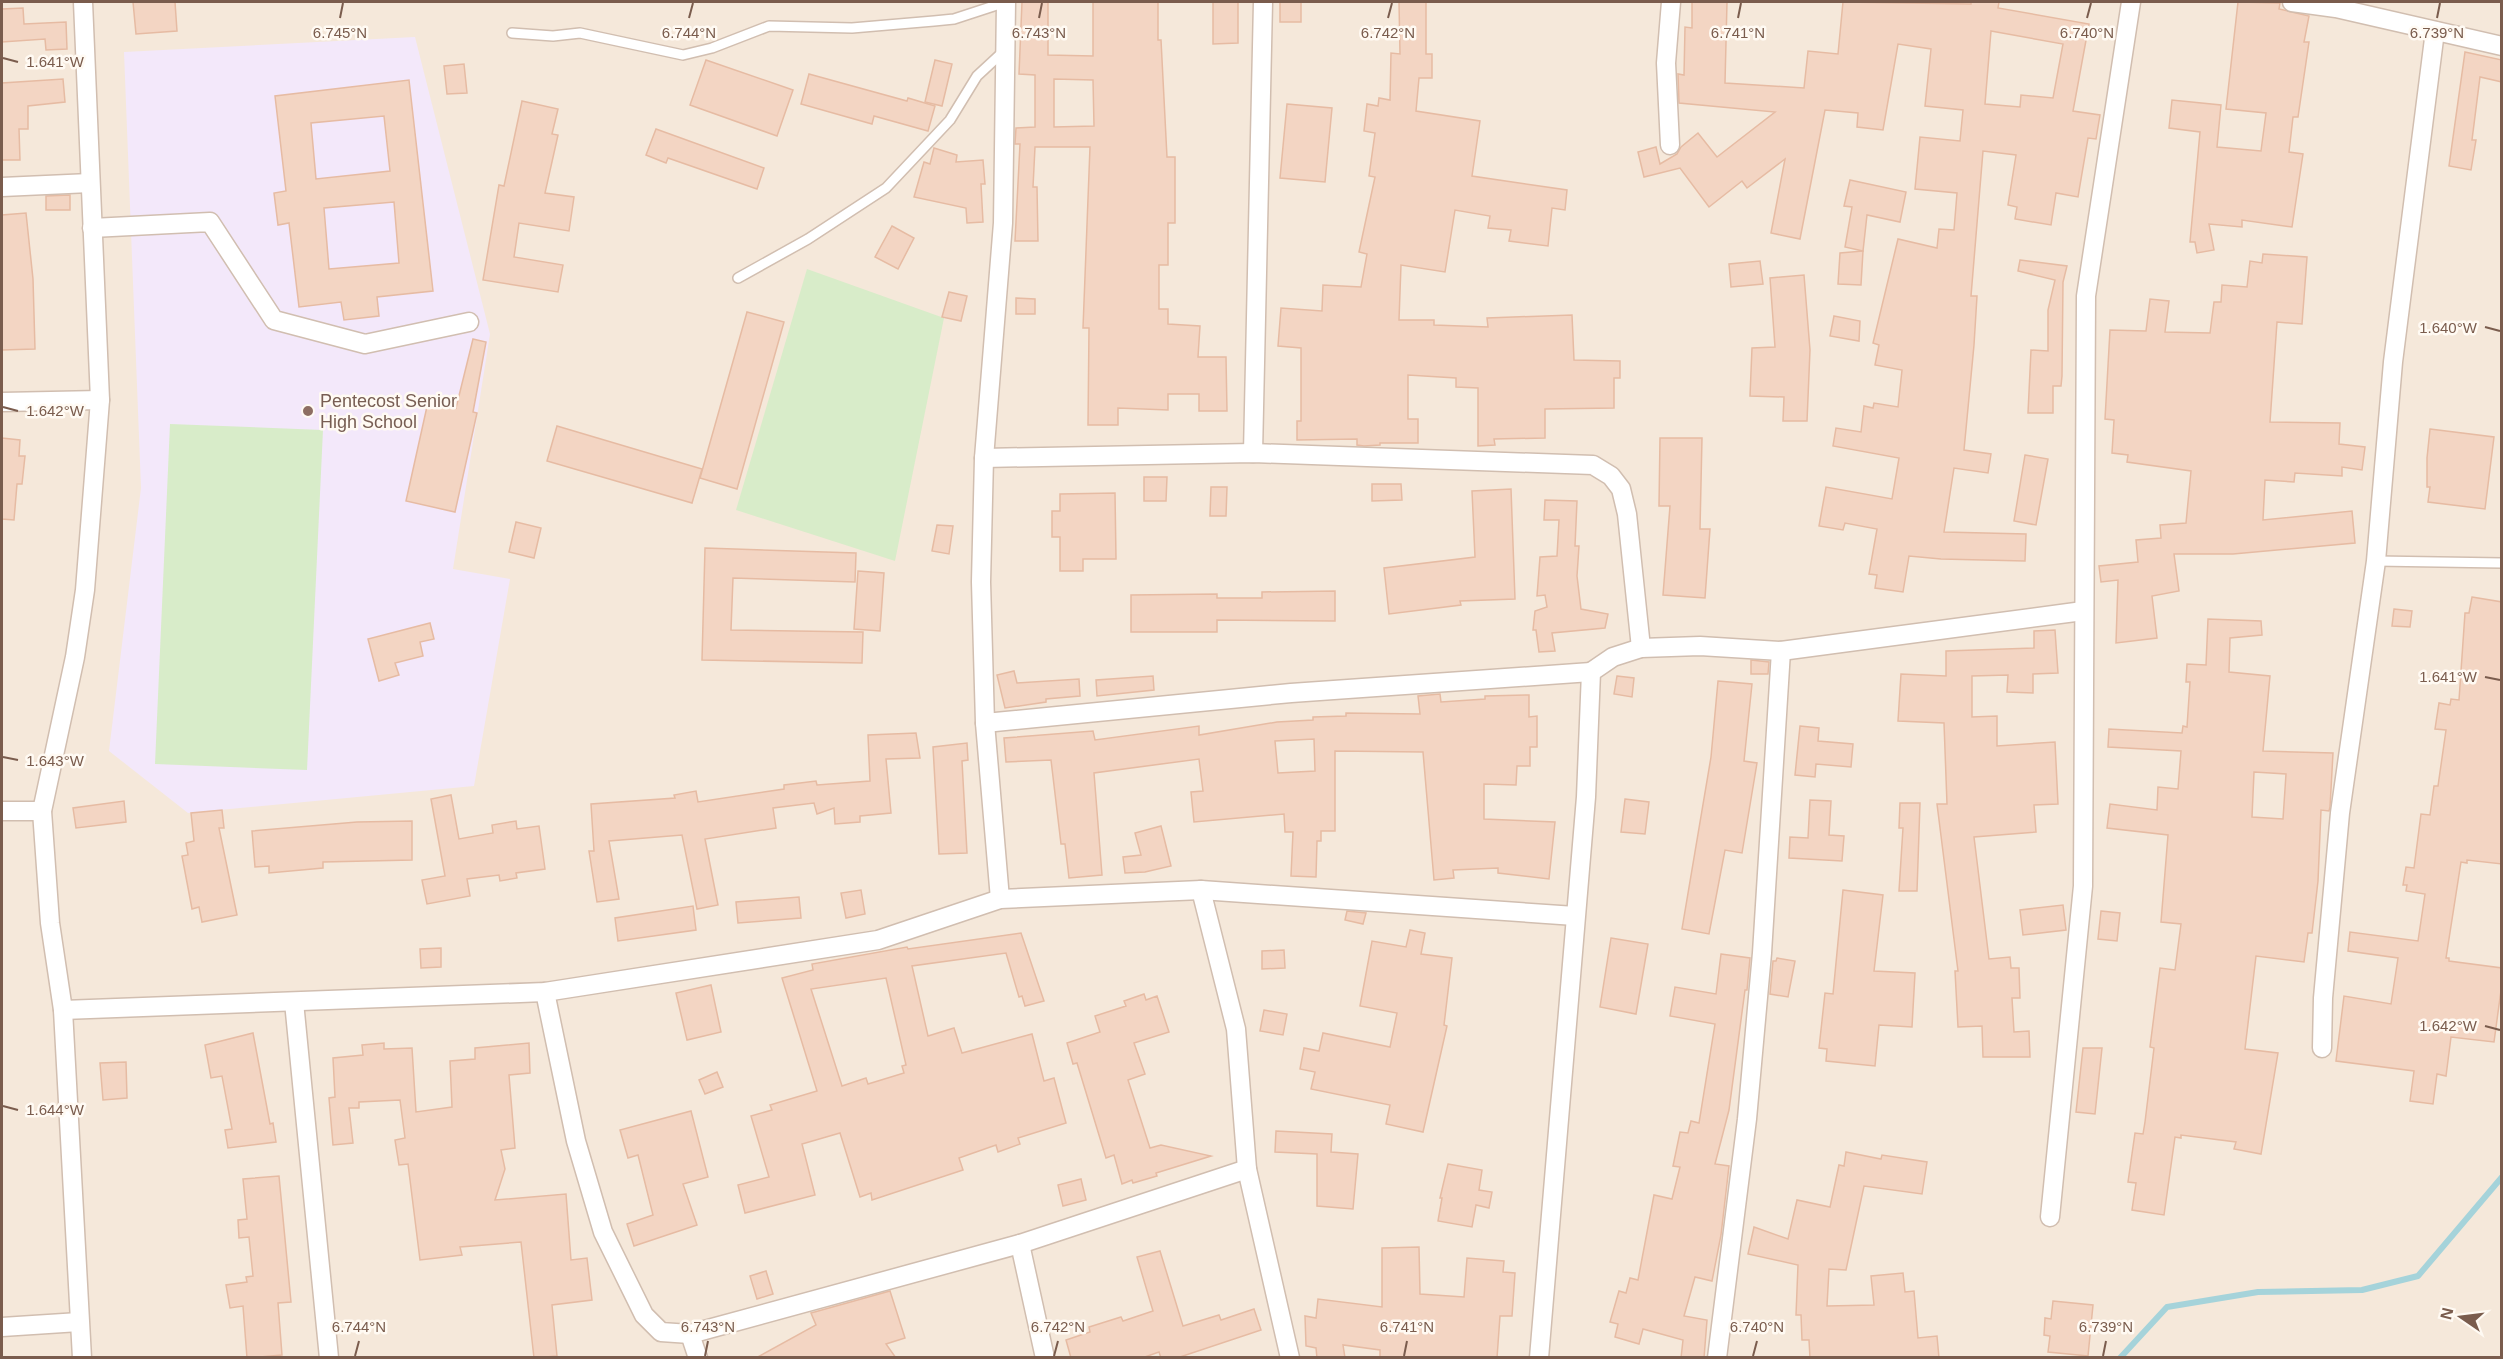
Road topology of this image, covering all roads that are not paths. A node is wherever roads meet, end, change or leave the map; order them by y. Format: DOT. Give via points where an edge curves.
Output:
graph roads {
  1 [pos="82,2"];
  2 [pos="1006,2"];
  3 [pos="1263,2"];
  4 [pos="1671,2"];
  5 [pos="2132,2"];
  6 [pos="2292,2"];
  7 [pos="2336,5"];
  8 [pos="2435,31"];
  9 [pos="512,33"];
  10 [pos="2502,46"];
  11 [pos="1005,49"];
  12 [pos="1670,145"];
  13 [pos="90,183"];
  14 [pos="2,187"];
  15 [pos="92,228"];
  16 [pos="738,278"];
  17 [pos="469,322"];
  18 [pos="100,400"];
  19 [pos="2,402"];
  20 [pos="1253,453"];
  21 [pos="984,458"];
  22 [pos="2376,561"];
  23 [pos="2502,564"];
  24 [pos="2083,611"];
  25 [pos="1641,648"];
  26 [pos="1781,651"];
  27 [pos="1591,672"];
  28 [pos="985,723"];
  29 [pos="2,811"];
  30 [pos="42,811"];
  31 [pos="1201,890"];
  32 [pos="1000,899"];
  33 [pos="1575,916"];
  34 [pos="545,992"];
  35 [pos="294,1002"];
  36 [pos="63,1010"];
  37 [pos="2322,1048"];
  38 [pos="1247,1169"];
  39 [pos="2050,1217"];
  40 [pos="1020,1244"];
  41 [pos="79,1322"];
  42 [pos="2,1327"];
  43 [pos="690,1334"];
  44 [pos="82,1358"];
  45 [pos="329,1358"];
  46 [pos="698,1358"];
  47 [pos="1045,1358"];
  48 [pos="1290,1358"];
  49 [pos="1539,1358"];
  50 [pos="1717,1358"];
  1 -- 13 [label="street"];
  2 -- 9 [label="lane" via="954,19 852,28 770,26 683,55 580,33"];
  2 -- 11 [label="street"];
  3 -- 20 [label="street"];
  4 -- 12 [label="street" via="1666,63"];
  5 -- 24 [label="street" via="2086,296"];
  6 -- 7 [label="street"];
  7 -- 8 [label="street"];
  8 -- 10 [label="street"];
  8 -- 22 [label="street" via="2393,362"];
  11 -- 16 [label="lane" via="977,76 950,120 886,188 808,239"];
  11 -- 21 [label="street" via="1003,223"];
  13 -- 14 [label="street"];
  13 -- 15 [label="street"];
  15 -- 17 [label="street" via="210,222 274,320 365,344"];
  15 -- 18 [label="street"];
  18 -- 19 [label="street"];
  18 -- 30 [label="street" via="85,590"];
  20 -- 21 [label="street"];
  20 -- 25 [label="street" via="1593,465 1611,476 1621,489"];
  21 -- 28 [label="street" via="981,603"];
  22 -- 23 [label="lane"];
  22 -- 37 [label="street" via="2340,813"];
  24 -- 26 [label="street"];
  24 -- 39 [label="street" via="2083,886"];
  25 -- 26 [label="street" via="1700,646"];
  25 -- 27 [label="street" via="1613,657"];
  26 -- 50 [label="street" via="1747,1119"];
  27 -- 28 [label="street" via="1291,693"];
  27 -- 33 [label="street" via="1586,797"];
  28 -- 32 [label="street"];
  29 -- 30 [label="street"];
  30 -- 36 [label="street" via="50,923"];
  31 -- 32 [label="street"];
  31 -- 33 [label="street"];
  31 -- 38 [label="street" via="1236,1029"];
  32 -- 34 [label="street" via="878,940"];
  33 -- 49 [label="street"];
  34 -- 35 [label="street"];
  34 -- 43 [label="street" via="576,1141 603,1232 644,1315 660,1332"];
  35 -- 36 [label="street"];
  35 -- 45 [label="street"];
  36 -- 41 [label="street"];
  38 -- 40 [label="street"];
  38 -- 48 [label="street"];
  40 -- 43 [label="street"];
  40 -- 47 [label="street"];
  41 -- 42 [label="street"];
  41 -- 44 [label="street"];
  43 -- 46 [label="street"];
}
